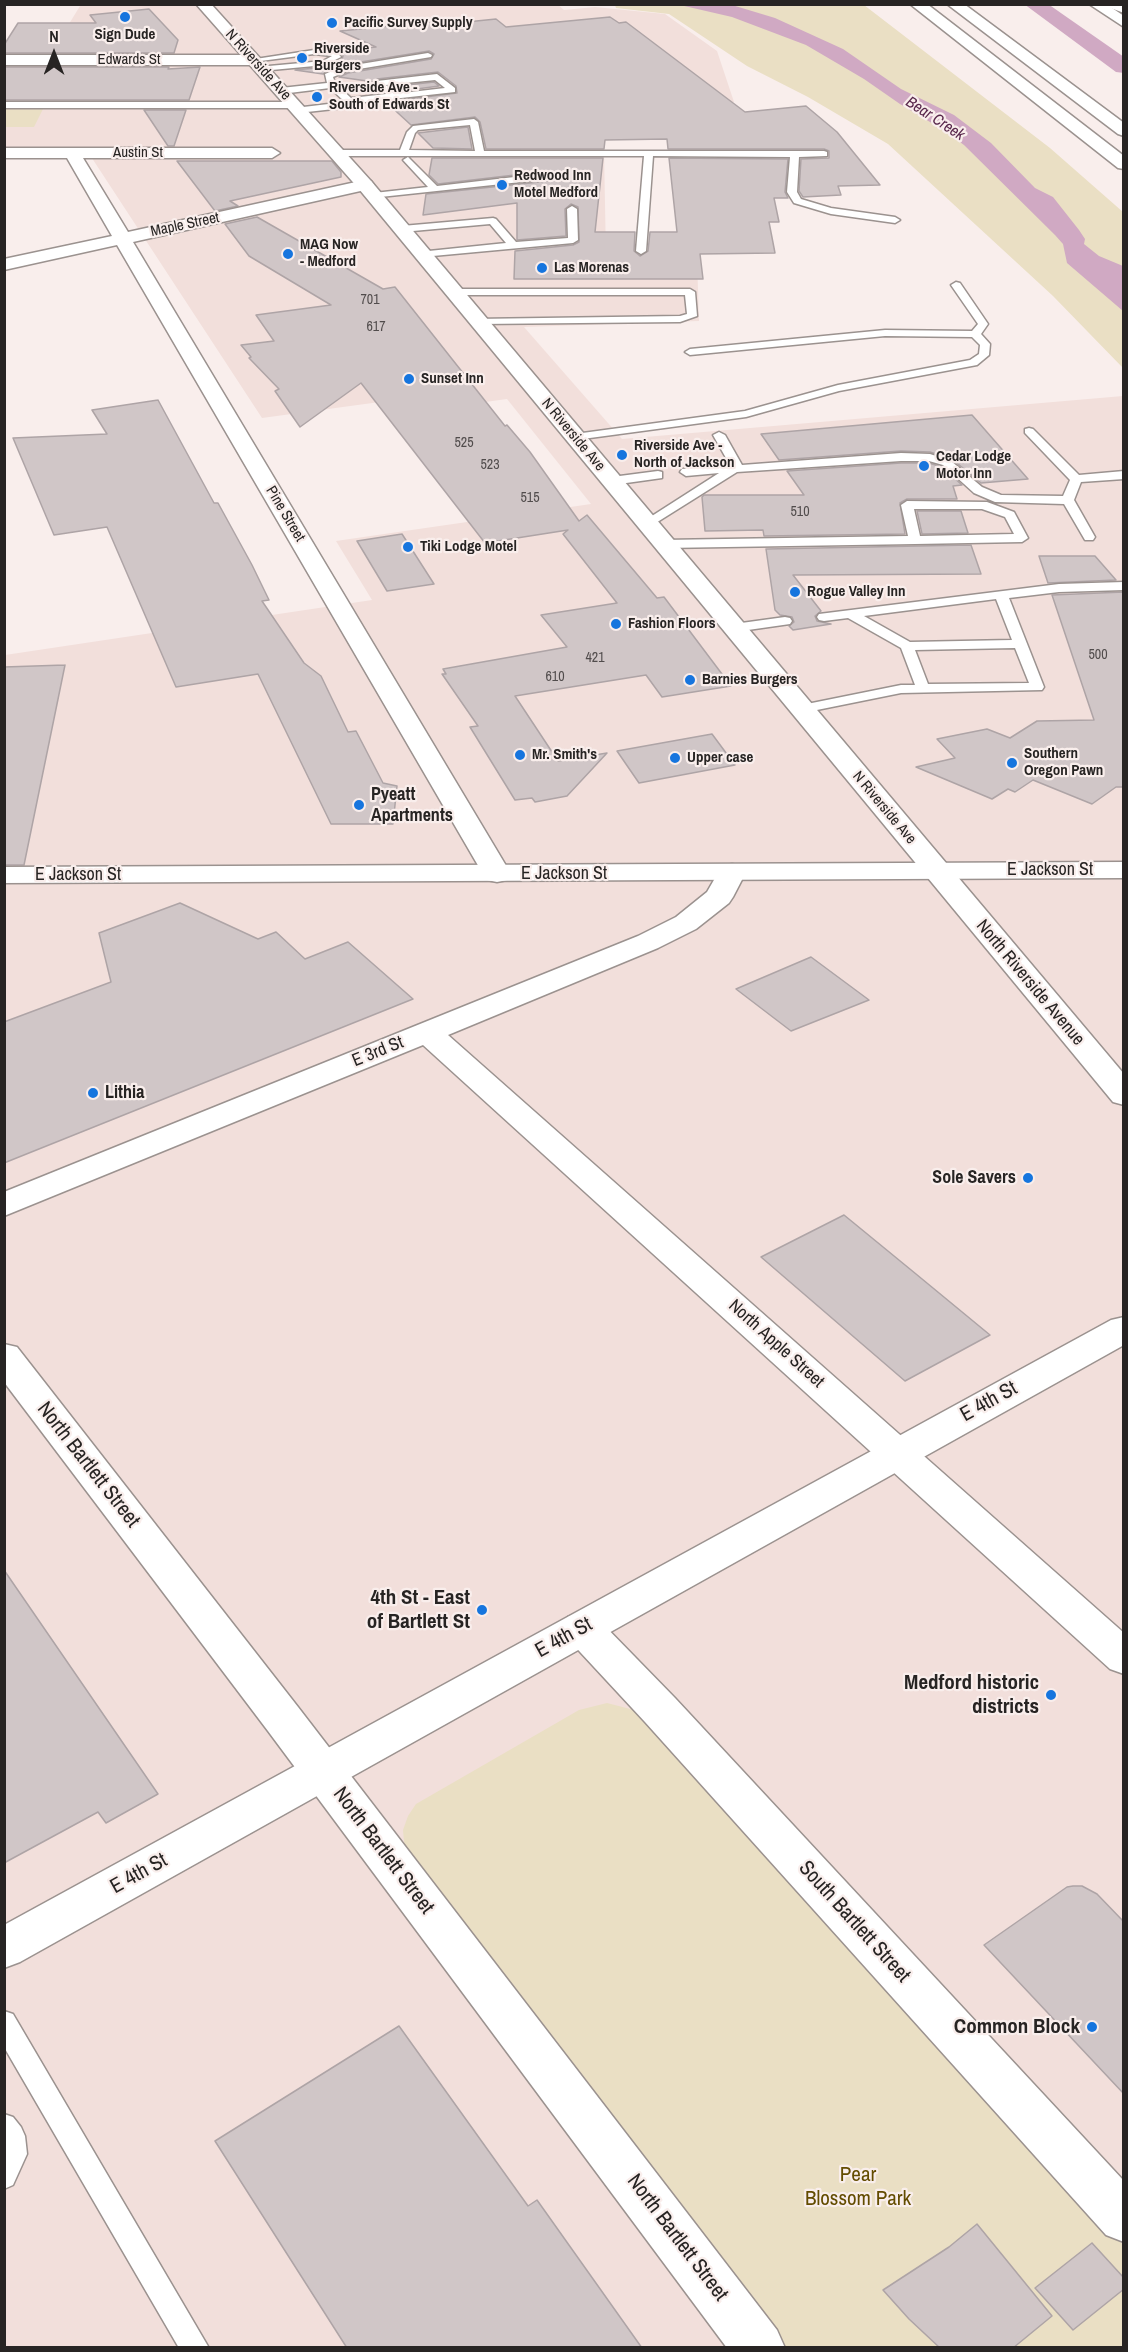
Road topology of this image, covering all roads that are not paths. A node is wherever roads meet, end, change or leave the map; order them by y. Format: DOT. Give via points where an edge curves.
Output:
graph roads {
  1 [pos="203,4"];
  2 [pos="916,4"];
  3 [pos="954,4"];
  4 [pos="1096,4"];
  5 [pos="1113,4"];
  6 [pos="1124,9"];
  7 [pos="1124,23"];
  8 [pos="428,55"];
  9 [pos="4,60"];
  10 [pos="257,64"];
  11 [pos="332,85"];
  12 [pos="392,96"];
  13 [pos="349,101"];
  14 [pos="291,102"];
  15 [pos="4,105"];
  16 [pos="1124,131"];
  17 [pos="4,153"];
  18 [pos="38,153"];
  19 [pos="72,153"];
  20 [pos="272,153"];
  21 [pos="337,153"];
  22 [pos="480,153"];
  23 [pos="649,153"];
  24 [pos="795,154"];
  25 [pos="824,154"];
  26 [pos="406,156"];
  27 [pos="4,161"];
  28 [pos="1124,164"];
  29 [pos="549,176"];
  30 [pos="435,189"];
  31 [pos="369,191"];
  32 [pos="572,209"];
  33 [pos="895,220"];
  34 [pos="402,229"];
  35 [pos="123,239"];
  36 [pos="513,245"];
  37 [pos="641,251"];
  38 [pos="422,254"];
  39 [pos="4,266"];
  40 [pos="956,285"];
  41 [pos="454,292"];
  42 [pos="479,321"];
  43 [pos="975,334"];
  44 [pos="690,352"];
  45 [pos="1029,431"];
  46 [pos="718,435"];
  47 [pos="575,437"];
  48 [pos="737,467"];
  49 [pos="686,472"];
  50 [pos="658,475"];
  51 [pos="1124,475"];
  52 [pos="1076,479"];
  53 [pos="612,481"];
  54 [pos="1068,500"];
  55 [pos="646,523"];
  56 [pos="1089,537"];
  57 [pos="915,540"];
  58 [pos="664,544"];
  59 [pos="1124,586"];
  60 [pos="1001,595"];
  61 [pos="851,614"];
  62 [pos="824,617"];
  63 [pos="785,621"];
  64 [pos="734,628"];
  65 [pos="1020,644"];
  66 [pos="906,646"];
  67 [pos="923,688"];
  68 [pos="802,709"];
  69 [pos="1124,870"];
  70 [pos="936,871"];
  71 [pos="732,873"];
  72 [pos="497,874"];
  73 [pos="4,875"];
  74 [pos="427,1032"];
  75 [pos="1124,1095"];
  76 [pos="4,1204"];
  77 [pos="1124,1329"];
  78 [pos="4,1356"];
  79 [pos="897,1452"];
  80 [pos="582,1628"];
  81 [pos="1124,1658"];
  82 [pos="322,1772"];
  83 [pos="4,1948"];
  84 [pos="4,2022"];
  85 [pos="4,2126"];
  86 [pos="4,2176"];
  87 [pos="1124,2218"];
  88 [pos="195,2348"];
  89 [pos="759,2348"];
  1 -- 10 [label="main road, N Riverside Ave"];
  2 -- 28 [label="main road"];
  3 -- 16 [label="main road"];
  4 -- 7 [label="main road"];
  5 -- 6 [label="main road"];
  8 -- 11 [label="lane" via="345,69 328,76"];
  9 -- 10 [label="main road, Edwards St"];
  10 -- 10 [label="lane" via="325,63 337,57 333,53 314,52"];
  10 -- 14 [label="main road, N Riverside Ave"];
  11 -- 13 [label="lane"];
  11 -- 14 [label="lane"];
  12 -- 12 [label="lane" via="428,92 452,90 437,77 380,83"];
  12 -- 13 [label="lane"];
  13 -- 14 [label="lane" via="352,104"];
  14 -- 15 [label="lane"];
  14 -- 21 [label="main road, N Riverside Ave"];
  17 -- 18 [label="main road, Austin St"];
  18 -- 19 [label="main road, Austin St"];
  18 -- 27 [label="main road"];
  19 -- 20 [label="main road, Austin St"];
  19 -- 35 [label="main road, Pine Street"];
  21 -- 26 [label="lane"];
  21 -- 31 [label="main road, N Riverside Ave"];
  22 -- 23 [label="lane"];
  22 -- 26 [label="lane"];
  22 -- 26 [label="lane" via="474,122 416,128 411,132"];
  23 -- 24 [label="lane"];
  23 -- 37 [label="lane"];
  24 -- 25 [label="lane"];
  24 -- 33 [label="lane" via="792,192 797,201"];
  26 -- 30 [label="lane"];
  29 -- 30 [label="lane"];
  30 -- 31 [label="lane"];
  31 -- 34 [label="main road, N Riverside Ave"];
  31 -- 35 [label="main road, Maple Street"];
  32 -- 36 [label="lane" via="573,240"];
  34 -- 36 [label="lane" via="493,221"];
  34 -- 38 [label="main road, N Riverside Ave"];
  35 -- 39 [label="main road, Maple Street"];
  35 -- 72 [label="main road, Pine Street"];
  36 -- 38 [label="lane"];
  38 -- 41 [label="main road, N Riverside Ave"];
  40 -- 43 [label="lane" via="983,324"];
  41 -- 42 [label="main road, N Riverside Ave"];
  41 -- 42 [label="lane" via="690,292 692,316"];
  42 -- 47 [label="main road, N Riverside Ave"];
  43 -- 44 [label="lane" via="885,333"];
  43 -- 47 [label="lane" via="985,344 984,355 973,363 838,388 746,414"];
  45 -- 52 [label="lane"];
  46 -- 48 [label="lane"];
  47 -- 53 [label="main road, N Riverside Ave"];
  48 -- 49 [label="lane"];
  48 -- 54 [label="lane" via="930,458 947,463 978,490 999,499"];
  48 -- 55 [label="lane"];
  50 -- 53 [label="lane"];
  51 -- 52 [label="lane"];
  52 -- 54 [label="lane"];
  53 -- 55 [label="main road, N Riverside Ave"];
  54 -- 56 [label="lane"];
  55 -- 58 [label="main road, N Riverside Ave"];
  57 -- 57 [label="lane" via="939,539 1022,538 1010,516 983,505 907,505"];
  57 -- 58 [label="lane"];
  58 -- 64 [label="main road, N Riverside Ave"];
  59 -- 60 [label="lane"];
  60 -- 61 [label="lane"];
  60 -- 65 [label="lane"];
  61 -- 62 [label="lane"];
  61 -- 66 [label="lane"];
  63 -- 64 [label="lane"];
  64 -- 68 [label="main road, N Riverside Ave"];
  65 -- 66 [label="lane"];
  65 -- 67 [label="lane" via="1036,687"];
  66 -- 67 [label="lane"];
  67 -- 68 [label="lane"];
  68 -- 70 [label="main road, N Riverside Ave"];
  69 -- 70 [label="main road, E Jackson St"];
  70 -- 71 [label="main road, E Jackson St"];
  70 -- 75 [label="main road, North Riverside Avenue"];
  71 -- 72 [label="main road, E Jackson St"];
  71 -- 74 [label="main road, E 3rd St" via="719,897 686,923"];
  72 -- 73 [label="main road, E Jackson St"];
  74 -- 76 [label="main road, E 3rd St"];
  74 -- 79 [label="main road, North Apple Street"];
  77 -- 79 [label="main road, E 4th St"];
  78 -- 82 [label="main road, North Bartlett Street"];
  79 -- 80 [label="main road, E 4th St"];
  79 -- 81 [label="main road, North Apple Street"];
  80 -- 82 [label="main road, E 4th St"];
  80 -- 87 [label="main road, South Bartlett Street"];
  82 -- 83 [label="main road, E 4th St"];
  82 -- 89 [label="main road, North Bartlett Street"];
  84 -- 88 [label="lane"];
  85 -- 86 [label="lane" via="12,2136 14,2154"];
}
